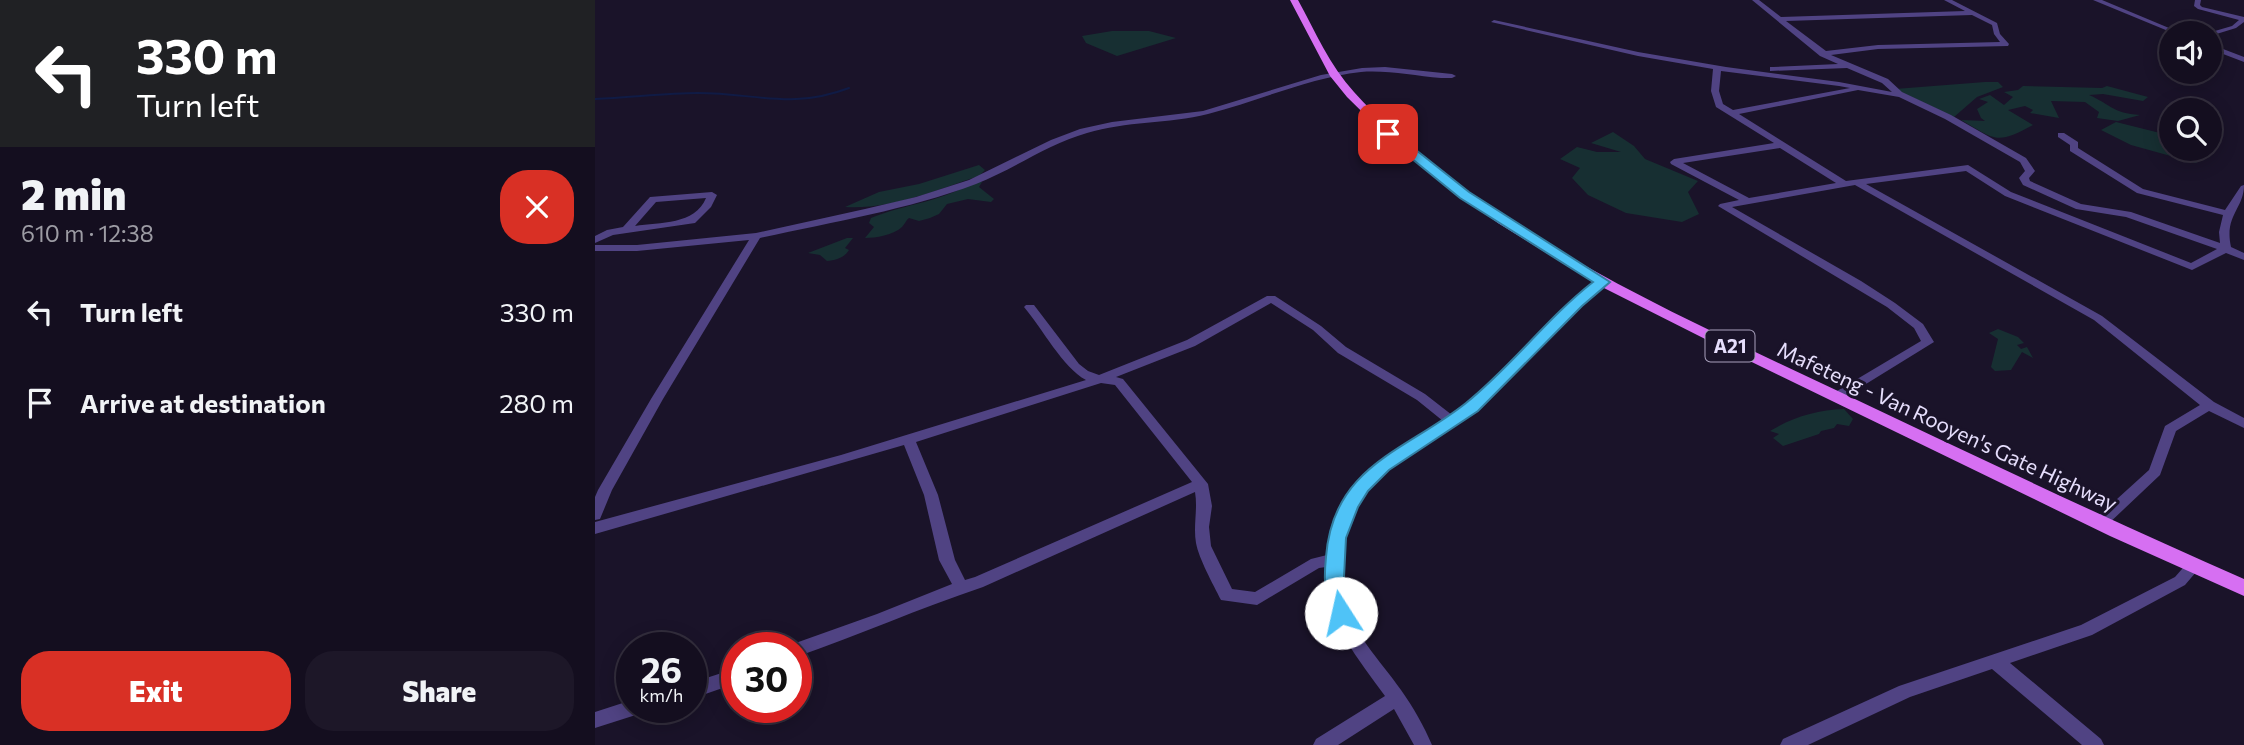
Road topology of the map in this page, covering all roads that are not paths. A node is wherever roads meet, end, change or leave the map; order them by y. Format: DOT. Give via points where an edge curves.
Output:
graph roads {
  1 [pos="1294,0"];
  2 [pos="1755,0"];
  3 [pos="1947,0"];
  4 [pos="2097,0"];
  5 [pos="2198,0"];
  6 [pos="1975,13"];
  7 [pos="1779,19"];
  8 [pos="1494,22"];
  9 [pos="2159,25"];
  10 [pos="2222,30"];
  11 [pos="2222,51"];
  12 [pos="1823,54"];
  13 [pos="2244,60"];
  14 [pos="1851,66"];
  15 [pos="1717,68"];
  16 [pos="1335,76"];
  17 [pos="1452,76"];
  18 [pos="1865,88"];
  19 [pos="1906,97"];
  20 [pos="1731,113"];
  21 [pos="2061,135"];
  22 [pos="1780,145"];
  23 [pos="1857,183"];
  24 [pos="1843,184"];
  25 [pos="2244,188"];
  26 [pos="2241,199"];
  27 [pos="1748,202"];
  28 [pos="2227,213"];
  29 [pos="627,229"];
  30 [pos="756,236"];
  31 [pos="595,240"];
  32 [pos="595,248"];
  33 [pos="2227,248"];
  34 [pos="2244,257"];
  35 [pos="1603,282"];
  36 [pos="1030,307"];
  37 [pos="1107,378"];
  38 [pos="1836,397"];
  39 [pos="2209,405"];
  40 [pos="1452,422"];
  41 [pos="2244,424"];
  42 [pos="908,439"];
  43 [pos="1201,484"];
  44 [pos="595,515"];
  45 [pos="2100,523"];
  46 [pos="595,528"];
  47 [pos="1335,559"];
  48 [pos="2194,565"];
  49 [pos="961,587"];
  50 [pos="2244,588"];
  51 [pos="812,644"];
  52 [pos="1994,660"];
  53 [pos="1397,698"];
  54 [pos="616,713"];
  55 [pos="595,720"];
  56 [pos="1322,745"];
  57 [pos="1423,745"];
  58 [pos="1789,745"];
  59 [pos="2095,745"];
  1 -- 16 [label="main road, Mafeteng - Van Rooyen's Gate Highway / A21"];
  2 -- 7 [label="street"];
  3 -- 6 [label="street"];
  4 -- 9 [label="street"];
  5 -- 10 [label="street" via="2200,8 2244,19"];
  6 -- 7 [label="street"];
  6 -- 12 [label="street" via="1996,24 2005,44 1878,47"];
  7 -- 12 [label="street"];
  8 -- 15 [label="street"];
  11 -- 13 [label="street"];
  12 -- 14 [label="street"];
  14 -- 15 [label="street"];
  14 -- 19 [label="street" via="1885,81"];
  15 -- 18 [label="street"];
  15 -- 20 [label="street" via="1719,105"];
  16 -- 17 [label="street" via="1380,70"];
  16 -- 30 [label="street" via="1205,113 1081,131 995,173 908,204"];
  16 -- 35 [label="main road, Mafeteng - Van Rooyen's Gate Highway / A21" via="1388,134 1436,174"];
  18 -- 19 [label="street"];
  18 -- 20 [label="street"];
  19 -- 33 [label="street" via="2024,160 2030,171 2026,183 2062,200 2128,214"];
  20 -- 22 [label="street"];
  21 -- 28 [label="street" via="2075,144 2073,149 2140,191"];
  22 -- 24 [label="street"];
  22 -- 27 [label="street" via="1674,162"];
  23 -- 24 [label="street"];
  23 -- 33 [label="street" via="1968,168 2008,194 2192,267"];
  23 -- 39 [label="street" via="2098,318"];
  24 -- 27 [label="street"];
  25 -- 26 [label="street"];
  26 -- 28 [label="street"];
  27 -- 38 [label="street" via="1723,206 1891,305 1919,326 1927,342"];
  28 -- 33 [label="street" via="2222,233"];
  29 -- 29 [label="street" via="653,199 712,195 692,221"];
  29 -- 31 [label="street"];
  30 -- 32 [label="street"];
  30 -- 44 [label="street" via="605,489"];
  33 -- 34 [label="street"];
  35 -- 38 [label="main road, Mafeteng - Van Rooyen's Gate Highway / A21"];
  35 -- 40 [label="street"];
  36 -- 37 [label="street" via="1082,373"];
  37 -- 40 [label="street" via="1191,343 1271,298"];
  37 -- 42 [label="street"];
  37 -- 43 [label="street" via="1119,382"];
  38 -- 45 [label="main road, Mafeteng - Van Rooyen's Gate Highway / A21"];
  39 -- 41 [label="street"];
  39 -- 45 [label="street" via="2170,429 2155,472"];
  40 -- 47 [label="street" via="1383,465 1362,486 1337,538"];
  42 -- 46 [label="street"];
  42 -- 49 [label="street" via="931,495 947,560"];
  43 -- 47 [label="street" via="1204,546 1227,595 1257,599 1316,563"];
  43 -- 49 [label="street"];
  45 -- 48 [label="main road, Mafeteng - Van Rooyen's Gate Highway / A21"];
  47 -- 53 [label="street" via="1341,613"];
  48 -- 50 [label="main road, Mafeteng - Van Rooyen's Gate Highway / A21"];
  48 -- 52 [label="street" via="2180,581 2086,630"];
  49 -- 51 [label="street"];
  52 -- 58 [label="street" via="1905,691"];
  52 -- 59 [label="street"];
  53 -- 56 [label="street"];
  53 -- 57 [label="street"];
  54 -- 55 [label="street"];
}
